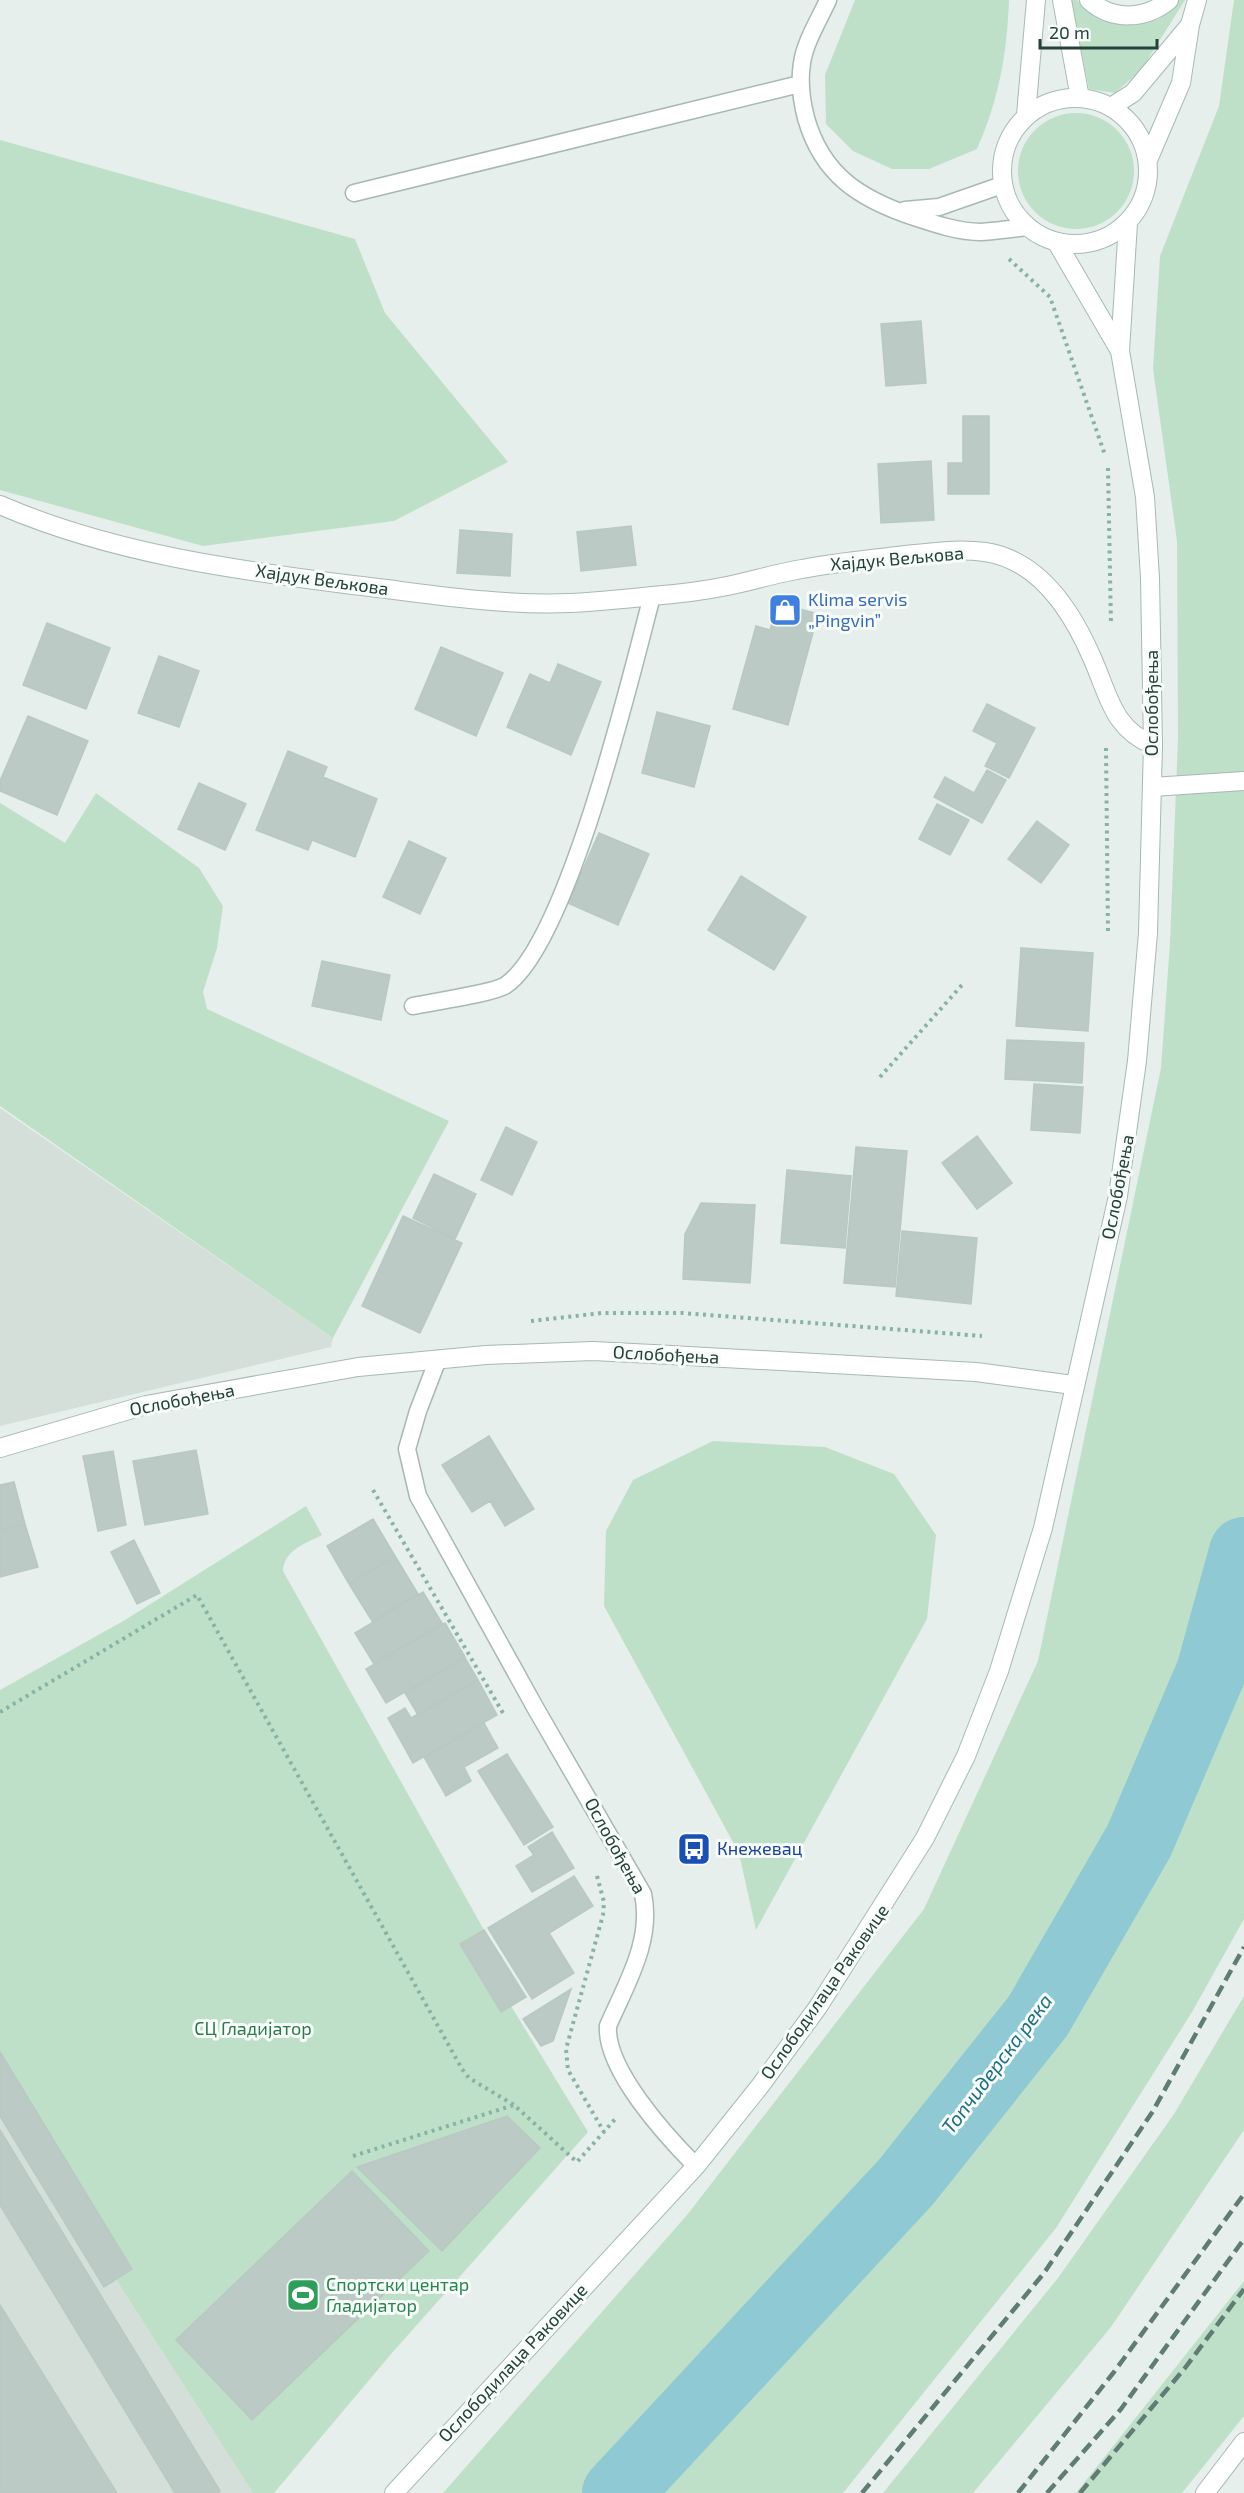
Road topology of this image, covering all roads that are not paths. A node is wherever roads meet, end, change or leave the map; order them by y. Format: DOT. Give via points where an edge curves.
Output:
graph roads {
  1 [pos="828,0"];
  2 [pos="1036,0"];
  3 [pos="1062,0"];
  4 [pos="1089,0"];
  5 [pos="1169,0"];
  6 [pos="1197,0"];
  7 [pos="1190,25"];
  8 [pos="800,84"];
  9 [pos="1080,98"];
  10 [pos="1111,107"];
  11 [pos="1026,115"];
  12 [pos="1148,160"];
  13 [pos="1002,185"];
  14 [pos="354,193"];
  15 [pos="892,210"];
  16 [pos="1128,223"];
  17 [pos="1027,227"];
  18 [pos="1057,243"];
  19 [pos="1120,351"];
  20 [pos="0,506"];
  21 [pos="652,596"];
  22 [pos="1153,745"];
  23 [pos="1244,781"];
  24 [pos="1152,787"];
  25 [pos="413,1006"];
  26 [pos="438,1359"];
  27 [pos="1073,1385"];
  28 [pos="0,1448"];
  29 [pos="696,2166"];
  30 [pos="1244,2442"];
  31 [pos="394,2493"];
  32 [pos="1205,2493"];
  1 -- 8 [label="lane" via="802,61"];
  2 -- 11 [label="main road"];
  3 -- 9 [label="main road"];
  4 -- 5 [label="main road" via="1110,14 1125,16 1142,15"];
  6 -- 7 [label="main road"];
  7 -- 10 [label="main road" via="1133,93"];
  7 -- 12 [label="main road" via="1181,83"];
  8 -- 14 [label="lane"];
  8 -- 15 [label="lane" via="812,139 827,164 848,186"];
  9 -- 10 [label="main road"];
  9 -- 11 [label="main road" via="1052,101"];
  10 -- 12 [label="main road" via="1136,129"];
  11 -- 13 [label="main road" via="1005,147"];
  12 -- 16 [label="main road" via="1148,183 1141,205"];
  13 -- 15 [label="lane" via="939,207"];
  13 -- 17 [label="main road" via="1012,208"];
  15 -- 17 [label="lane" via="937,225 980,232"];
  16 -- 18 [label="main road" via="1094,243"];
  16 -- 19 [label="main road, Ослобођења"];
  17 -- 18 [label="main road"];
  18 -- 19 [label="main road, Ослобођења"];
  19 -- 22 [label="main road, Ослобођења" via="1145,496"];
  20 -- 21 [label="main road, Хајдук Вељкова" via="42,523 162,555 284,576 492,600 567,603"];
  21 -- 22 [label="main road, Хајдук Вељкова" via="725,587 800,569 941,551 986,552 1016,561 1043,581 1072,618 1125,728"];
  21 -- 25 [label="lane" via="585,829 538,946 523,970 504,987"];
  22 -- 24 [label="main road, Ослобођења"];
  23 -- 24 [label="main road"];
  24 -- 27 [label="main road, Ослобођења" via="1148,933 1132,1110 1118,1196"];
  26 -- 27 [label="main road, Ослобођења" via="617,1352 976,1372"];
  26 -- 28 [label="main road, Ослобођења" via="358,1367 146,1405"];
  26 -- 29 [label="lane, Ослобођења" via="407,1449 418,1496 643,1894 646,1926 642,1944 608,2026 607,2040 618,2066 664,2134"];
  27 -- 29 [label="main road, Ослободилаца Раковице" via="1043,1528 999,1671 966,1756 925,1838 870,1929 786,2051"];
  29 -- 31 [label="main road, Ослободилаца Раковице"];
  30 -- 32 [label="main road"];
}
